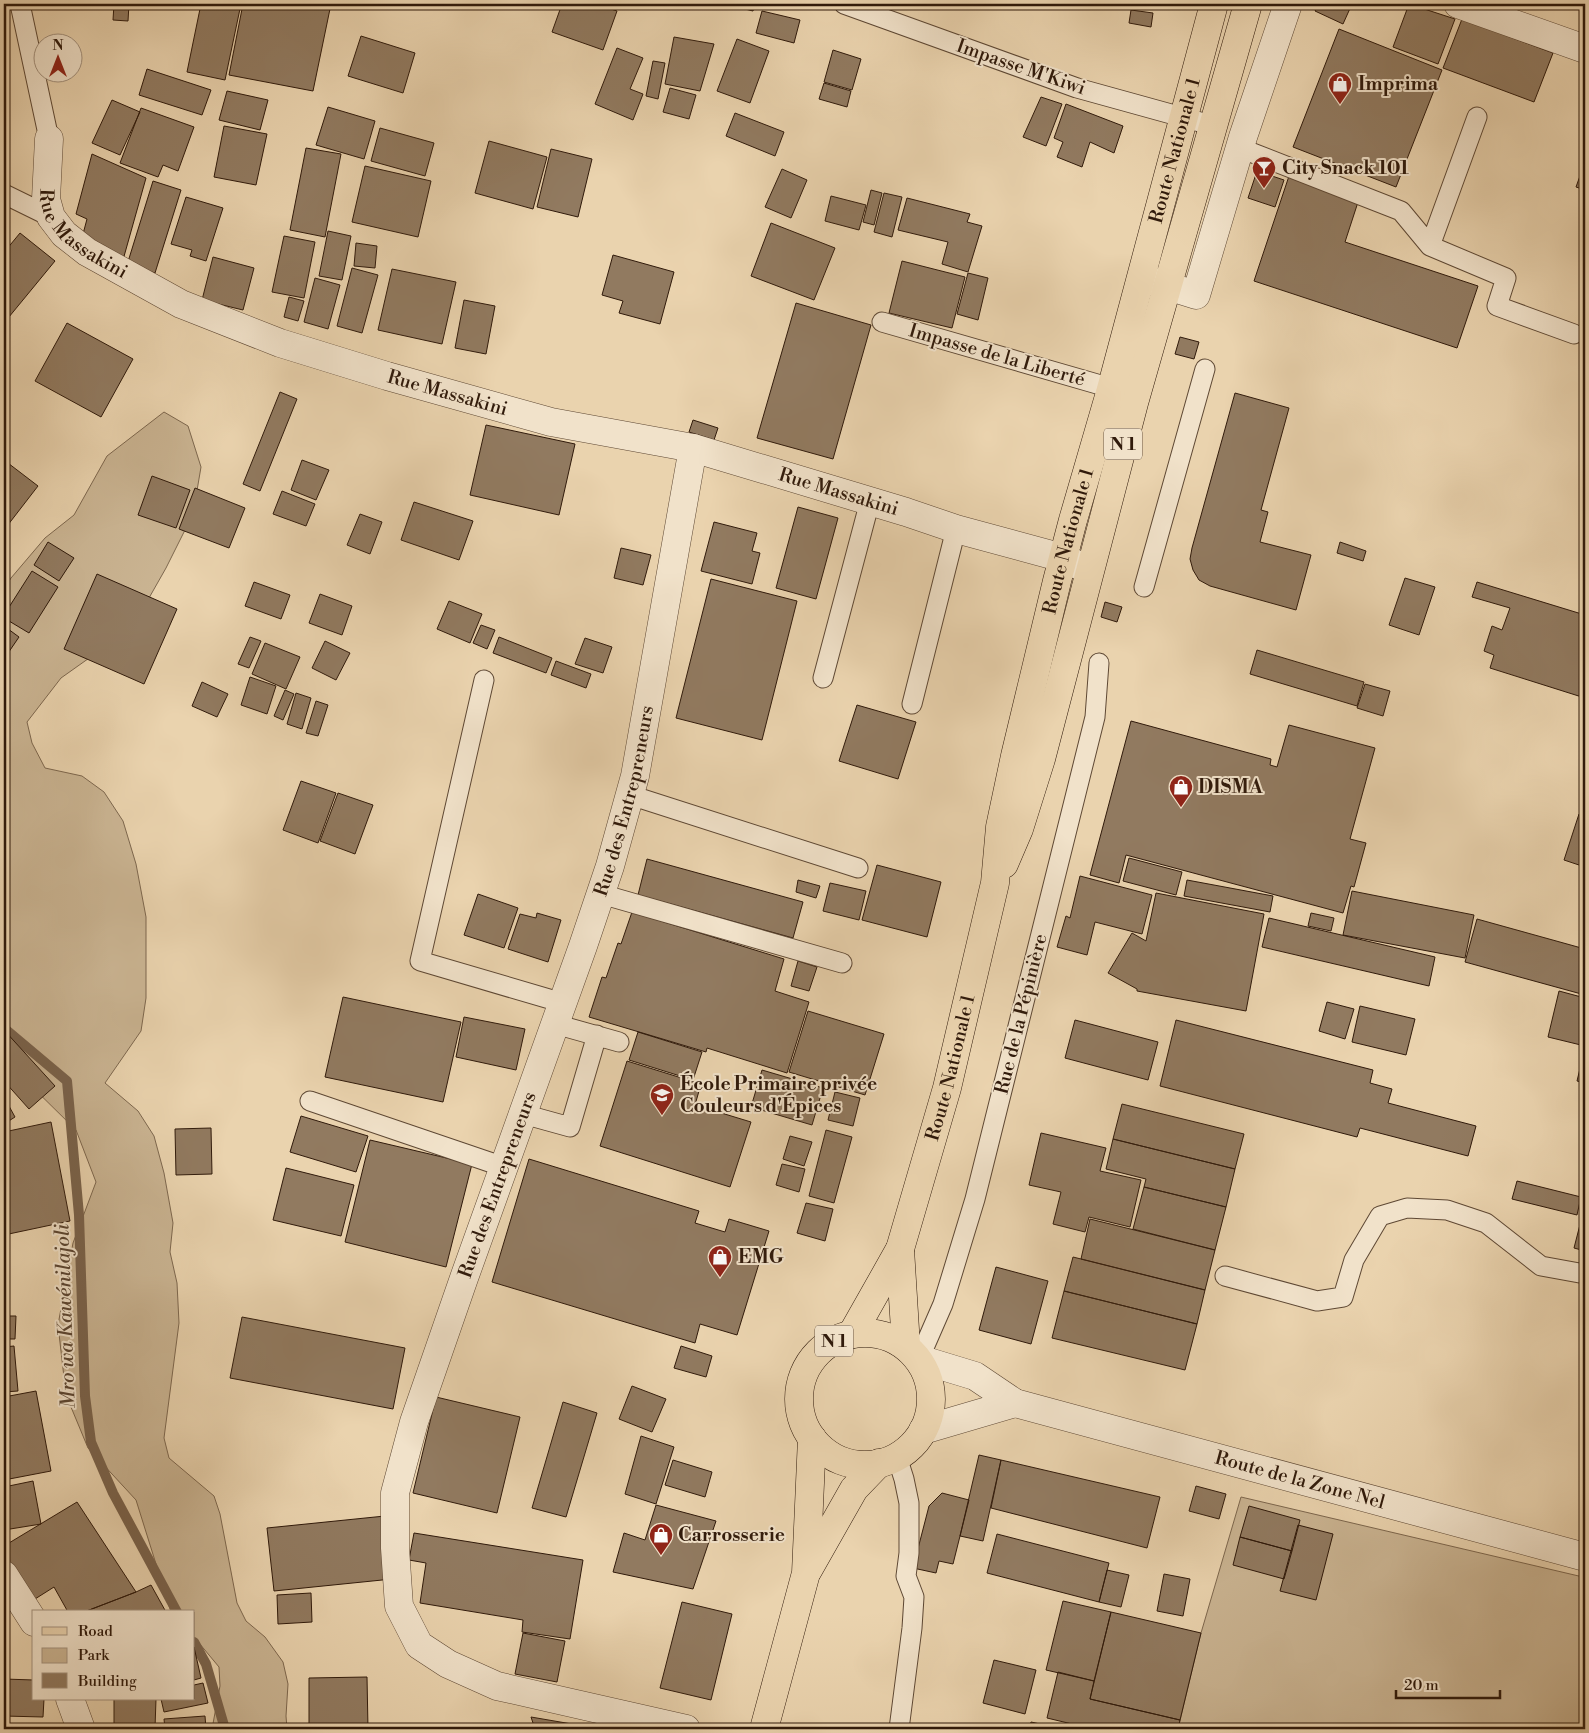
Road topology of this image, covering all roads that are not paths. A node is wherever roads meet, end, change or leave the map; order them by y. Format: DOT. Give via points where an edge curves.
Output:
graph roads {
  1 [pos="20,4"];
  2 [pos="844,4"];
  3 [pos="1214,4"];
  4 [pos="1248,4"];
  5 [pos="1288,4"];
  6 [pos="1458,4"];
  7 [pos="1585,49"];
  8 [pos="1478,117"];
  9 [pos="1199,122"];
  10 [pos="49,139"];
  11 [pos="1242,143"];
  12 [pos="4,194"];
  13 [pos="51,217"];
  14 [pos="1430,246"];
  15 [pos="1141,278"];
  16 [pos="1168,287"];
  17 [pos="882,322"];
  18 [pos="1574,334"];
  19 [pos="1204,369"];
  20 [pos="1111,388"];
  21 [pos="693,448"];
  22 [pos="870,501"];
  23 [pos="956,529"];
  24 [pos="1071,561"];
  25 [pos="1144,587"];
  26 [pos="1099,663"];
  27 [pos="823,678"];
  28 [pos="484,680"];
  29 [pos="912,704"];
  30 [pos="630,794"];
  31 [pos="858,868"];
  32 [pos="995,883"];
  33 [pos="601,894"];
  34 [pos="842,963"];
  35 [pos="559,1013"];
  36 [pos="597,1036"];
  37 [pos="619,1042"];
  38 [pos="310,1101"];
  39 [pos="523,1114"];
  40 [pos="504,1167"];
  41 [pos="900,1250"];
  42 [pos="1585,1274"];
  43 [pos="1225,1276"];
  44 [pos="852,1334"];
  45 [pos="912,1353"];
  46 [pos="1015,1403"];
  47 [pos="923,1430"];
  48 [pos="812,1438"];
  49 [pos="888,1460"];
  50 [pos="1585,1557"];
  51 [pos="806,1573"];
  52 [pos="4,1575"];
  53 [pos="32,1619"];
  54 [pos="70,1700"];
  55 [pos="81,1729"];
  56 [pos="686,1729"];
  57 [pos="764,1729"];
  58 [pos="899,1729"];
  1 -- 10 [label="lane, Rue Massakini"];
  2 -- 9 [label="lane, Impasse M'Kiwi" via="1077,88"];
  3 -- 9 [label="main road, Route Nationale 1 / N 1" via="1200,58"];
  4 -- 9 [label="main road, Route Nationale 1 / N 1"];
  5 -- 11 [label="street"];
  6 -- 7 [label="street"];
  8 -- 14 [label="lane"];
  9 -- 11 [label="street"];
  9 -- 15 [label="main road, Route Nationale 1 / N 1"];
  9 -- 16 [label="main road, Route Nationale 1 / N 1"];
  10 -- 13 [label="street, Rue Massakini" via="46,199"];
  11 -- 14 [label="lane" via="1401,212"];
  11 -- 16 [label="street" via="1196,295"];
  12 -- 13 [label="lane"];
  13 -- 21 [label="street, Rue Massakini" via="64,234 87,252 155,290 181,304 280,343 551,422"];
  14 -- 18 [label="lane" via="1506,278 1497,306"];
  15 -- 16 [label="street"];
  15 -- 20 [label="main road, Route Nationale 1 / N 1"];
  16 -- 32 [label="main road, Route Nationale 1 / N 1" via="1040,759 1019,830"];
  17 -- 20 [label="lane, Impasse de la Liberté"];
  19 -- 25 [label="lane"];
  20 -- 24 [label="main road, Route Nationale 1 / N 1"];
  21 -- 22 [label="street, Rue Massakini"];
  21 -- 30 [label="street, Rue des Entrepreneurs"];
  22 -- 23 [label="street, Rue Massakini"];
  22 -- 27 [label="lane"];
  23 -- 24 [label="street, Rue Massakini"];
  23 -- 29 [label="lane"];
  24 -- 32 [label="main road, Route Nationale 1 / N 1" via="1015,756 1000,827"];
  26 -- 45 [label="lane, Rue de la Pépinière" via="1095,717 975,1199 943,1304"];
  28 -- 35 [label="lane" via="420,961"];
  30 -- 31 [label="lane"];
  30 -- 33 [label="street, Rue des Entrepreneurs"];
  32 -- 41 [label="main road, Route Nationale 1 / N 1" via="947,1088"];
  33 -- 34 [label="lane"];
  33 -- 35 [label="street, Rue des Entrepreneurs"];
  35 -- 36 [label="lane"];
  35 -- 39 [label="street, Rue des Entrepreneurs"];
  36 -- 37 [label="lane"];
  36 -- 39 [label="lane" via="570,1127"];
  38 -- 40 [label="lane"];
  39 -- 40 [label="street, Rue des Entrepreneurs"];
  40 -- 56 [label="street, Rue des Entrepreneurs" via="414,1422 395,1493 399,1606 419,1646 448,1664 497,1686"];
  41 -- 44 [label="main road, Route Nationale 1 / N 1"];
  41 -- 45 [label="main road, Route Nationale 1 / N 1"];
  42 -- 43 [label="lane" via="1541,1266 1486,1223 1447,1210 1407,1208 1380,1216 1354,1260 1343,1297 1317,1301"];
  44 -- 45 [label="main road, Route Nationale 1 / N 1" via="889,1337"];
  44 -- 48 [label="main road, Route Nationale 1 / N 1" via="834,1340 807,1367 801,1384 800,1403 803,1421"];
  45 -- 46 [label="street, Route de la Zone Nel" via="975,1376"];
  45 -- 47 [label="main road, Route Nationale 1 / N 1" via="928,1376 932,1394 930,1413"];
  46 -- 47 [label="street"];
  46 -- 50 [label="street, Route de la Zone Nel"];
  47 -- 49 [label="main road, Route Nationale 1 / N 1" via="912,1446"];
  48 -- 49 [label="main road, Route Nationale 1 / N 1" via="825,1451 842,1460 860,1464"];
  48 -- 51 [label="main road, Route Nationale 1 / N 1"];
  49 -- 51 [label="main road, Route Nationale 1 / N 1" via="854,1489"];
  49 -- 58 [label="lane" via="904,1479 908,1503 906,1576 914,1597"];
  51 -- 57 [label="main road, Route Nationale 1 / N 1"];
  52 -- 53 [label="street"];
  54 -- 55 [label="street"];
}
